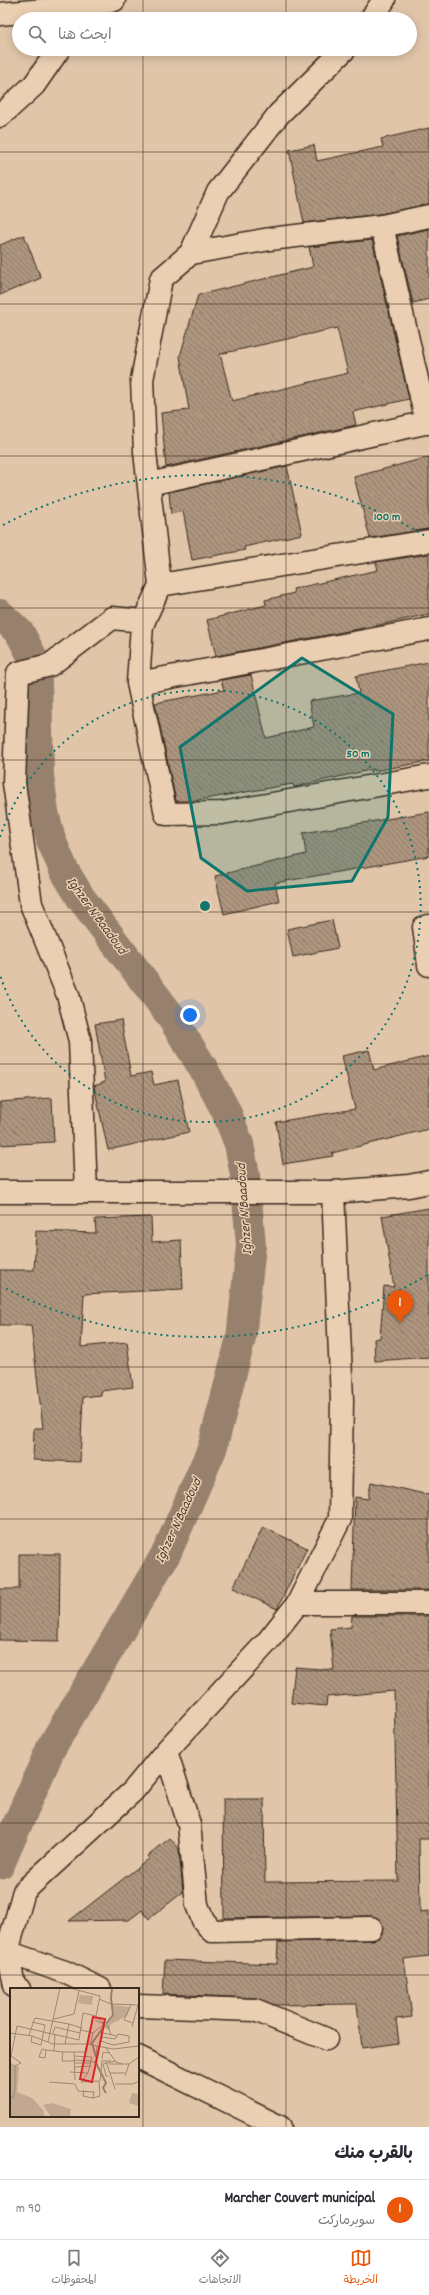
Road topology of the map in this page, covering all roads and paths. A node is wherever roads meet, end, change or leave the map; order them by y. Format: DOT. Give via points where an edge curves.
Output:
graph roads {
  1 [pos="114,0"];
  2 [pos="384,0"];
  3 [pos="85,12"];
  4 [pos="376,12"];
  5 [pos="0,14"];
  6 [pos="12,14"];
  7 [pos="53,56"];
  8 [pos="338,56"];
  9 [pos="0,116"];
  10 [pos="429,216"];
  11 [pos="382,226"];
  12 [pos="191,253"];
  13 [pos="428,422"];
  14 [pos="149,484"];
  15 [pos="429,541"];
  16 [pos="160,585"];
  17 [pos="144,621"];
  18 [pos="429,629"];
  19 [pos="138,683"];
  20 [pos="429,776"];
  21 [pos="429,926"];
  22 [pos="429,965"];
  23 [pos="429,1182"];
  24 [pos="0,1192"];
  25 [pos="86,1192"];
  26 [pos="333,1192"];
  27 [pos="298,1603"];
  28 [pos="429,1603"];
  29 [pos="166,1751"];
  30 [pos="371,1928"];
  31 [pos="3,1954"];
  32 [pos="18,1988"];
  33 [pos="98,1988"];
  34 [pos="139,2006"];
  35 [pos="326,2039"];
  36 [pos="139,2057"];
  37 [pos="280,2127"];
  1 -- 3 [label="street"];
  2 -- 4 [label="street"];
  5 -- 6 [label="street"];
  7 -- 9 [label="street" via="34,85"];
  8 -- 12 [label="street" via="279,114 218,192"];
  10 -- 11 [label="street"];
  11 -- 12 [label="street" via="270,239"];
  11 -- 13 [label="street"];
  12 -- 14 [label="street" via="161,279 152,322 142,380"];
  13 -- 14 [label="street"];
  14 -- 16 [label="street"];
  15 -- 16 [label="street"];
  16 -- 17 [label="street"];
  17 -- 19 [label="street"];
  17 -- 25 [label="street" via="112,618 50,664 18,673 15,791 31,904 68,995 80,1041"];
  18 -- 19 [label="street"];
  19 -- 20 [label="street" via="166,814 222,813"];
  21 -- 22 [label="street" via="424,927"];
  23 -- 26 [label="street"];
  24 -- 25 [label="street"];
  25 -- 26 [label="street"];
  26 -- 27 [label="street" via="342,1400 340,1519"];
  27 -- 28 [label="street"];
  27 -- 29 [label="street" via="268,1641"];
  29 -- 30 [label="street" via="189,1824 197,1905 203,1920 212,1931"];
  29 -- 31 [label="street" via="133,1791 24,1891"];
  31 -- 32 [label="street" via="14,1985"];
  31 -- 33 [label="street" via="66,1972"];
  34 -- 35 [label="street" via="255,2010"];
  36 -- 37 [label="street"];
}
